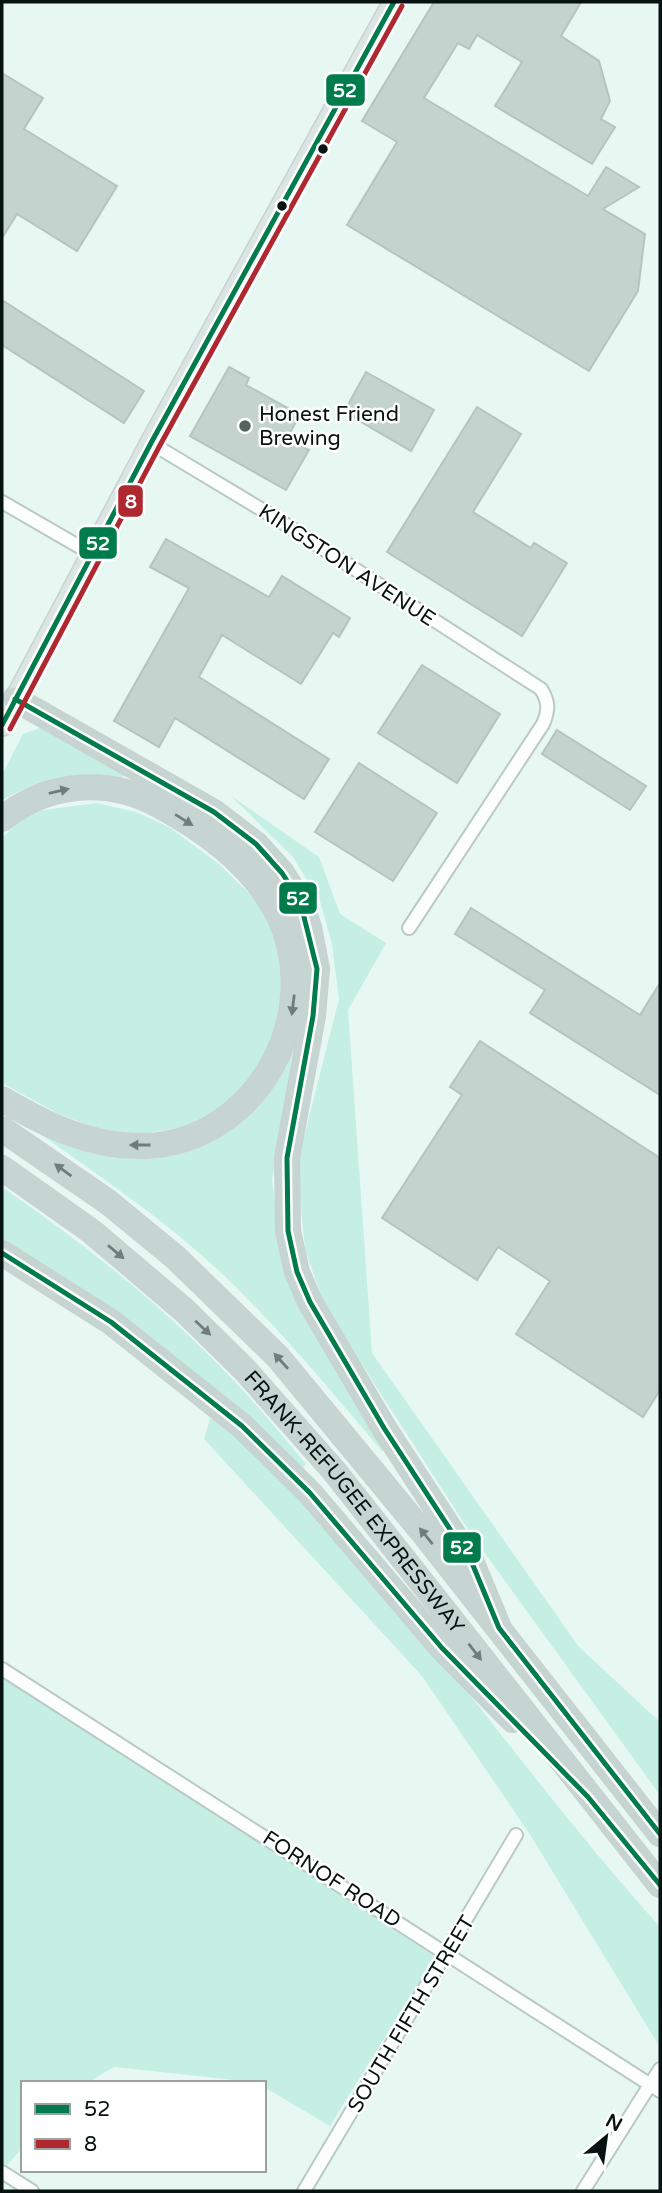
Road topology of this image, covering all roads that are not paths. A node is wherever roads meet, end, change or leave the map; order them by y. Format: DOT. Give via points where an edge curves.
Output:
graph roads {
  1 [pos="394,2"];
  2 [pos="151,443"];
  3 [pos="2,502"];
  4 [pos="92,554"];
  5 [pos="15,699"];
  6 [pos="2,725"];
  7 [pos="2,819"];
  8 [pos="409,928"];
  9 [pos="2,1099"];
  10 [pos="2,1129"];
  11 [pos="2,1168"];
  12 [pos="2,1253"];
  13 [pos="499,1628"];
  14 [pos="2,1669"];
  15 [pos="589,1797"];
  16 [pos="660,1834"];
  17 [pos="516,1835"];
  18 [pos="660,1885"];
  19 [pos="448,1954"];
  20 [pos="660,2069"];
  21 [pos="655,2087"];
  22 [pos="2,2172"];
  23 [pos="32,2191"];
  24 [pos="304,2191"];
  25 [pos="583,2191"];
  1 -- 2 [label="main road"];
  2 -- 4 [label="main road"];
  2 -- 8 [label="street, KINGSTON AVENUE" via="541,689 548,700 543,723"];
  3 -- 4 [label="street"];
  4 -- 5 [label="main road"];
  5 -- 6 [label="main road"];
  5 -- 13 [label="highway" via="214,812 256,844 300,901 317,969 287,1158 288,1231 298,1272 310,1302 384,1428 472,1563"];
  7 -- 9 [label="highway, one-way" via="40,795 98,787 144,797 185,820 241,865 268,897 291,951 295,989 284,1046 266,1075 235,1111 191,1136 144,1146 92,1140 41,1122"];
  13 -- 10 [label="highway, FRANK-REFUGEE EXPRESSWAY, one-way" via="316,1402 239,1317 108,1202"];
  11 -- 15 [label="highway, FRANK-REFUGEE EXPRESSWAY, one-way" via="91,1231 252,1377 335,1472"];
  12 -- 15 [label="highway" via="111,1322 242,1426 310,1493 442,1648"];
  13 -- 16 [label="highway, FRANK-REFUGEE EXPRESSWAY"];
  14 -- 19 [label="street, FORNOF ROAD"];
  15 -- 18 [label="highway, FRANK-REFUGEE EXPRESSWAY"];
  17 -- 19 [label="street, SOUTH FIFTH STREET"];
  19 -- 21 [label="street, FORNOF ROAD"];
  19 -- 24 [label="street, SOUTH FIFTH STREET"];
  20 -- 21 [label="street"];
  21 -- 25 [label="street"];
  22 -- 23 [label="street"];
}
